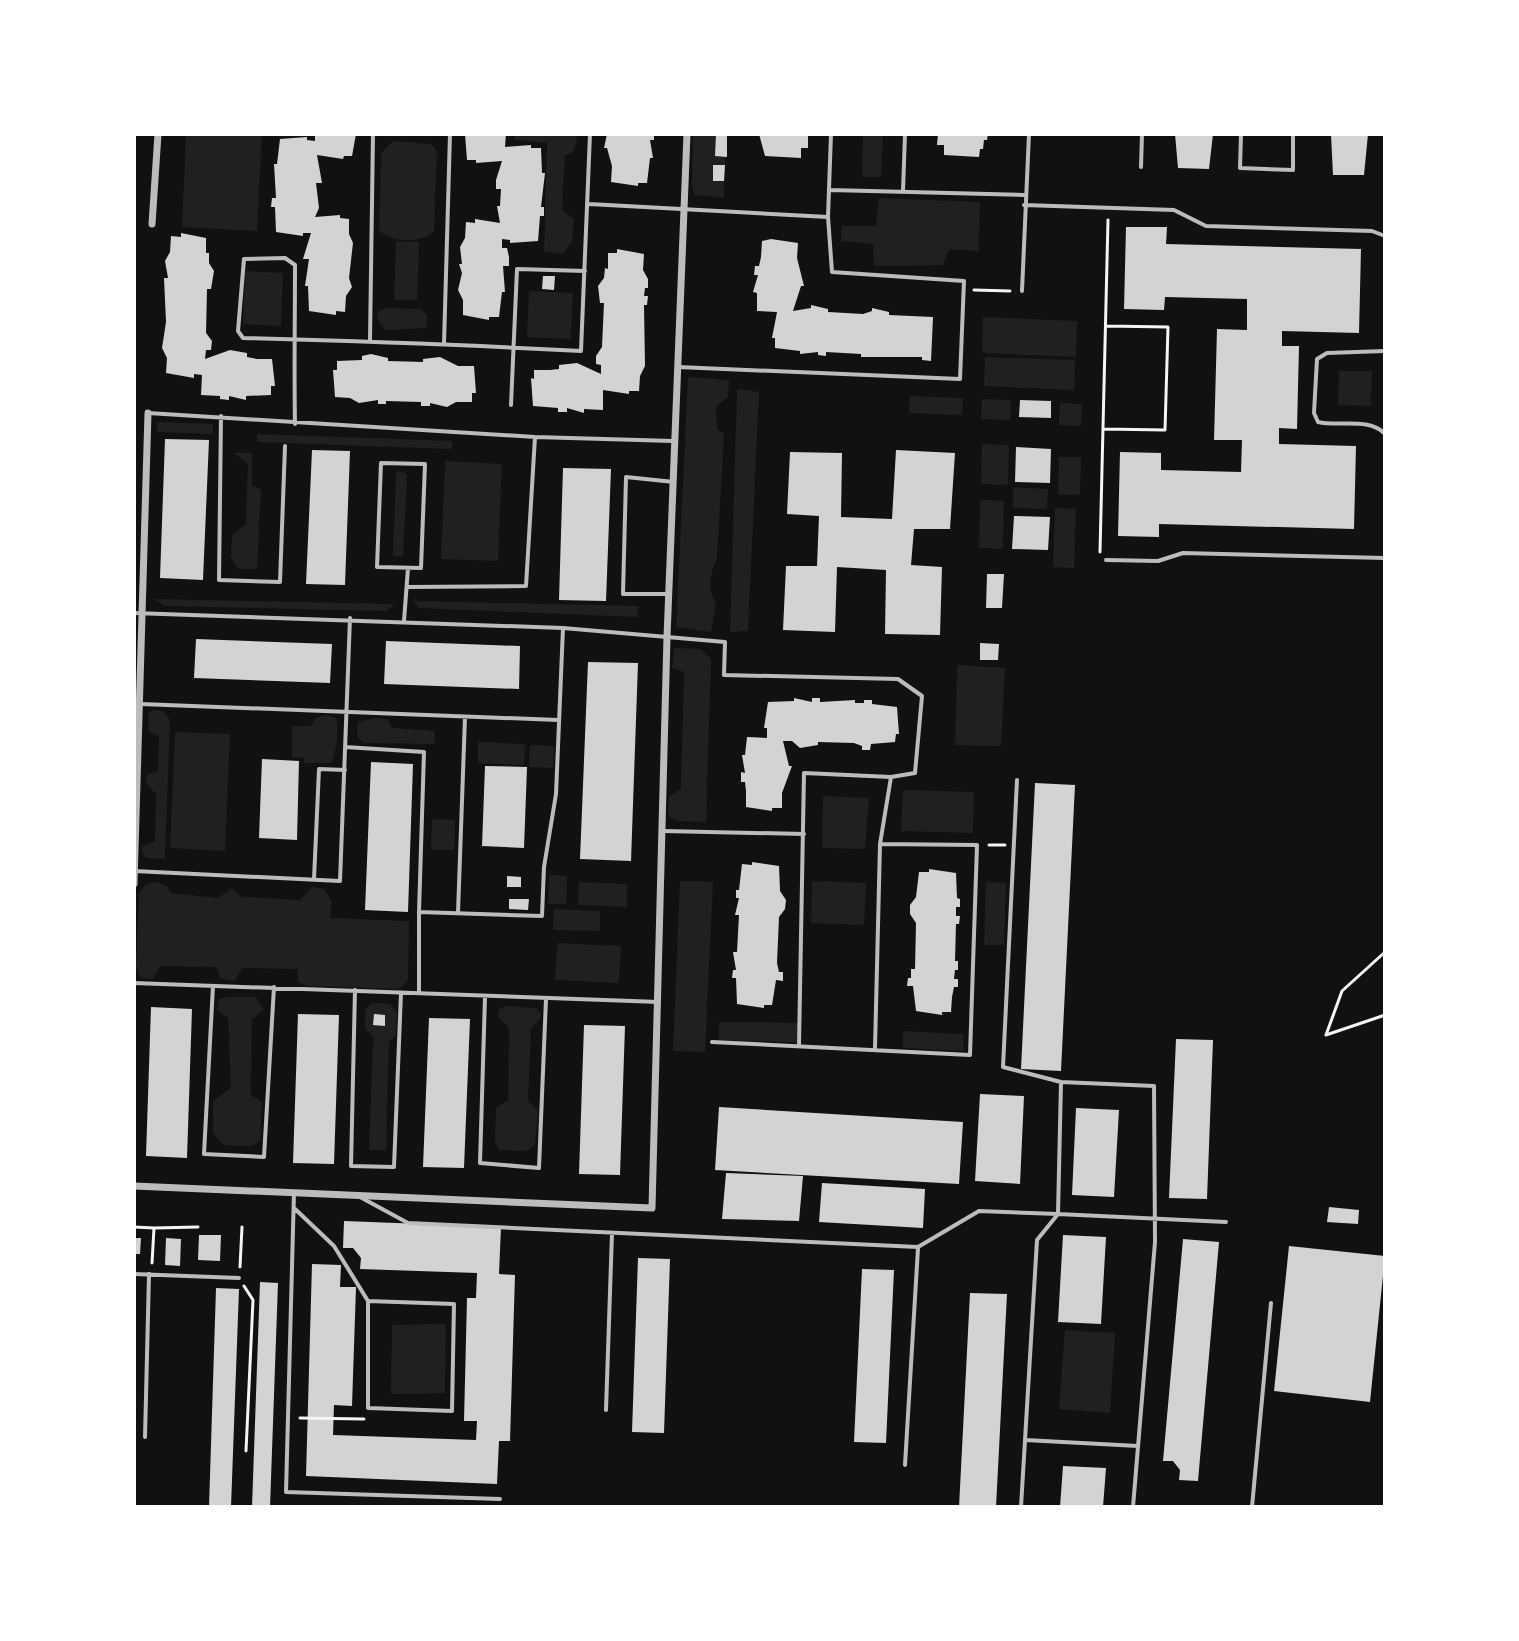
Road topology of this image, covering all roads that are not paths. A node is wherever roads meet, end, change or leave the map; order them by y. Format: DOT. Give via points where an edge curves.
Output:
graph roads {
  1 [pos="158,134"];
  2 [pos="373,134"];
  3 [pos="450,134"];
  4 [pos="590,134"];
  5 [pos="687,134"];
  6 [pos="831,134"];
  7 [pos="905,134"];
  8 [pos="1029,134"];
  9 [pos="1142,134"];
  10 [pos="1241,134"];
  11 [pos="1293,134"];
  12 [pos="1141,167"];
  13 [pos="830,190"];
  14 [pos="903,191"];
  15 [pos="1024,195"];
  16 [pos="589,204"];
  17 [pos="1024,205"];
  18 [pos="685,210"];
  19 [pos="828,217"];
  20 [pos="152,224"];
  21 [pos="1385,236"];
  22 [pos="585,271"];
  23 [pos="1022,291"];
  24 [pos="295,339"];
  25 [pos="370,341"];
  26 [pos="444,344"];
  27 [pos="512,347"];
  28 [pos="1385,351"];
  29 [pos="678,367"];
  30 [pos="511,405"];
  31 [pos="148,413"];
  32 [pos="221,416"];
  33 [pos="295,424"];
  34 [pos="1385,434"];
  35 [pos="535,437"];
  36 [pos="677,441"];
  37 [pos="285,446"];
  38 [pos="675,482"];
  39 [pos="1385,558"];
  40 [pos="1106,560"];
  41 [pos="408,568"];
  42 [pos="407,587"];
  43 [pos="669,594"];
  44 [pos="138,613"];
  45 [pos="350,618"];
  46 [pos="404,621"];
  47 [pos="563,628"];
  48 [pos="667,637"];
  49 [pos="141,704"];
  50 [pos="346,714"];
  51 [pos="465,717"];
  52 [pos="558,720"];
  53 [pos="345,747"];
  54 [pos="345,770"];
  55 [pos="891,777"];
  56 [pos="1017,780"];
  57 [pos="663,831"];
  58 [pos="804,834"];
  59 [pos="880,844"];
  60 [pos="134,871"];
  61 [pos="314,879"];
  62 [pos="134,884"];
  63 [pos="419,912"];
  64 [pos="458,913"];
  65 [pos="134,983"];
  66 [pos="213,985"];
  67 [pos="274,987"];
  68 [pos="355,990"];
  69 [pos="401,993"];
  70 [pos="419,993"];
  71 [pos="485,997"];
  72 [pos="546,999"];
  73 [pos="660,1002"];
  74 [pos="712,1042"];
  75 [pos="799,1045"];
  76 [pos="875,1048"];
  77 [pos="1061,1082"];
  78 [pos="134,1186"];
  79 [pos="294,1192"];
  80 [pos="357,1195"];
  81 [pos="294,1208"];
  82 [pos="1058,1214"];
  83 [pos="1152,1218"];
  84 [pos="1226,1222"];
  85 [pos="612,1232"];
  86 [pos="918,1247"];
  87 [pos="134,1274"];
  88 [pos="149,1274"];
  89 [pos="239,1278"];
  90 [pos="368,1301"];
  91 [pos="1271,1303"];
  92 [pos="606,1410"];
  93 [pos="145,1437"];
  94 [pos="1025,1440"];
  95 [pos="1138,1446"];
  96 [pos="905,1465"];
  97 [pos="500,1499"];
  98 [pos="1021,1507"];
  99 [pos="1133,1507"];
  100 [pos="1252,1507"];
  1 -- 20 [label="street"];
  2 -- 25 [label="lane"];
  3 -- 26 [label="lane"];
  4 -- 16 [label="lane"];
  5 -- 18 [label="street"];
  6 -- 13 [label="lane"];
  7 -- 14 [label="lane"];
  8 -- 15 [label="lane"];
  9 -- 12 [label="lane"];
  10 -- 11 [label="lane" via="1240,168 1293,170"];
  13 -- 14 [label="lane"];
  13 -- 19 [label="lane"];
  14 -- 15 [label="lane"];
  15 -- 17 [label="lane"];
  16 -- 18 [label="lane"];
  16 -- 22 [label="lane"];
  17 -- 21 [label="lane" via="1174,210 1206,226 1372,231"];
  17 -- 23 [label="lane"];
  18 -- 19 [label="lane"];
  18 -- 29 [label="street"];
  19 -- 29 [label="lane" via="832,272 964,281 960,379"];
  22 -- 27 [label="lane" via="517,269"];
  22 -- 27 [label="lane" via="581,351"];
  24 -- 24 [label="lane" via="295,265 285,258 244,259 239,336"];
  24 -- 25 [label="lane"];
  24 -- 33 [label="lane"];
  25 -- 26 [label="lane"];
  26 -- 27 [label="lane"];
  27 -- 30 [label="lane"];
  28 -- 34 [label="lane" via="1327,353 1317,359 1314,413 1318,422 1379,427"];
  29 -- 36 [label="street"];
  31 -- 32 [label="lane"];
  31 -- 44 [label="street"];
  32 -- 33 [label="lane"];
  32 -- 37 [label="lane" via="219,580 280,582"];
  33 -- 35 [label="lane"];
  35 -- 36 [label="lane"];
  35 -- 42 [label="lane" via="526,586"];
  36 -- 38 [label="street"];
  38 -- 43 [label="street"];
  38 -- 43 [label="lane" via="626,477 623,594"];
  39 -- 40 [label="lane" via="1183,553 1158,561"];
  41 -- 41 [label="lane" via="421,568 425,464 381,463 377,567"];
  41 -- 42 [label="lane"];
  42 -- 46 [label="lane"];
  43 -- 48 [label="street"];
  44 -- 45 [label="lane"];
  44 -- 49 [label="street"];
  45 -- 46 [label="lane"];
  45 -- 50 [label="lane"];
  46 -- 47 [label="lane"];
  47 -- 48 [label="lane"];
  47 -- 52 [label="lane"];
  48 -- 55 [label="lane" via="725,642 724,675 898,679 922,696 920,746 915,773"];
  48 -- 57 [label="street"];
  49 -- 50 [label="lane"];
  49 -- 60 [label="street"];
  50 -- 51 [label="lane"];
  50 -- 53 [label="lane"];
  51 -- 52 [label="lane"];
  51 -- 64 [label="lane"];
  52 -- 64 [label="lane" via="556,794 542,916"];
  53 -- 54 [label="lane"];
  53 -- 63 [label="lane" via="424,752"];
  54 -- 61 [label="lane" via="319,769"];
  54 -- 61 [label="lane" via="340,881"];
  55 -- 58 [label="lane" via="804,773"];
  55 -- 59 [label="lane"];
  56 -- 77 [label="lane" via="1003,1067"];
  57 -- 58 [label="lane"];
  57 -- 73 [label="street"];
  58 -- 75 [label="lane"];
  59 -- 76 [label="lane"];
  59 -- 76 [label="lane" via="977,845 970,1055"];
  60 -- 61 [label="lane"];
  60 -- 62 [label="street"];
  63 -- 64 [label="lane"];
  63 -- 70 [label="lane"];
  65 -- 66 [label="lane"];
  66 -- 67 [label="lane"];
  66 -- 67 [label="lane" via="204,1154 264,1157"];
  67 -- 68 [label="lane"];
  68 -- 69 [label="lane"];
  68 -- 69 [label="lane" via="351,1166 394,1167"];
  69 -- 70 [label="lane"];
  70 -- 71 [label="lane"];
  71 -- 72 [label="lane"];
  71 -- 72 [label="lane" via="480,1163 539,1168"];
  72 -- 73 [label="lane"];
  73 -- 80 [label="street" via="652,1208"];
  74 -- 75 [label="lane"];
  75 -- 76 [label="lane"];
  77 -- 82 [label="lane"];
  77 -- 83 [label="lane" via="1154,1086"];
  78 -- 79 [label="street"];
  79 -- 80 [label="street"];
  79 -- 81 [label="lane"];
  80 -- 85 [label="lane" via="408,1223"];
  81 -- 90 [label="lane" via="334,1246"];
  81 -- 97 [label="lane" via="286,1492"];
  82 -- 83 [label="lane"];
  82 -- 86 [label="lane" via="979,1211"];
  82 -- 94 [label="lane" via="1037,1240"];
  83 -- 84 [label="lane"];
  83 -- 95 [label="lane" via="1155,1242"];
  85 -- 86 [label="lane"];
  85 -- 92 [label="lane"];
  86 -- 96 [label="lane"];
  87 -- 88 [label="lane"];
  88 -- 89 [label="lane"];
  88 -- 93 [label="lane"];
  90 -- 90 [label="lane" via="454,1304 452,1411 368,1408"];
  91 -- 100 [label="lane"];
  94 -- 95 [label="lane"];
  94 -- 98 [label="lane"];
  95 -- 99 [label="lane"];
}
